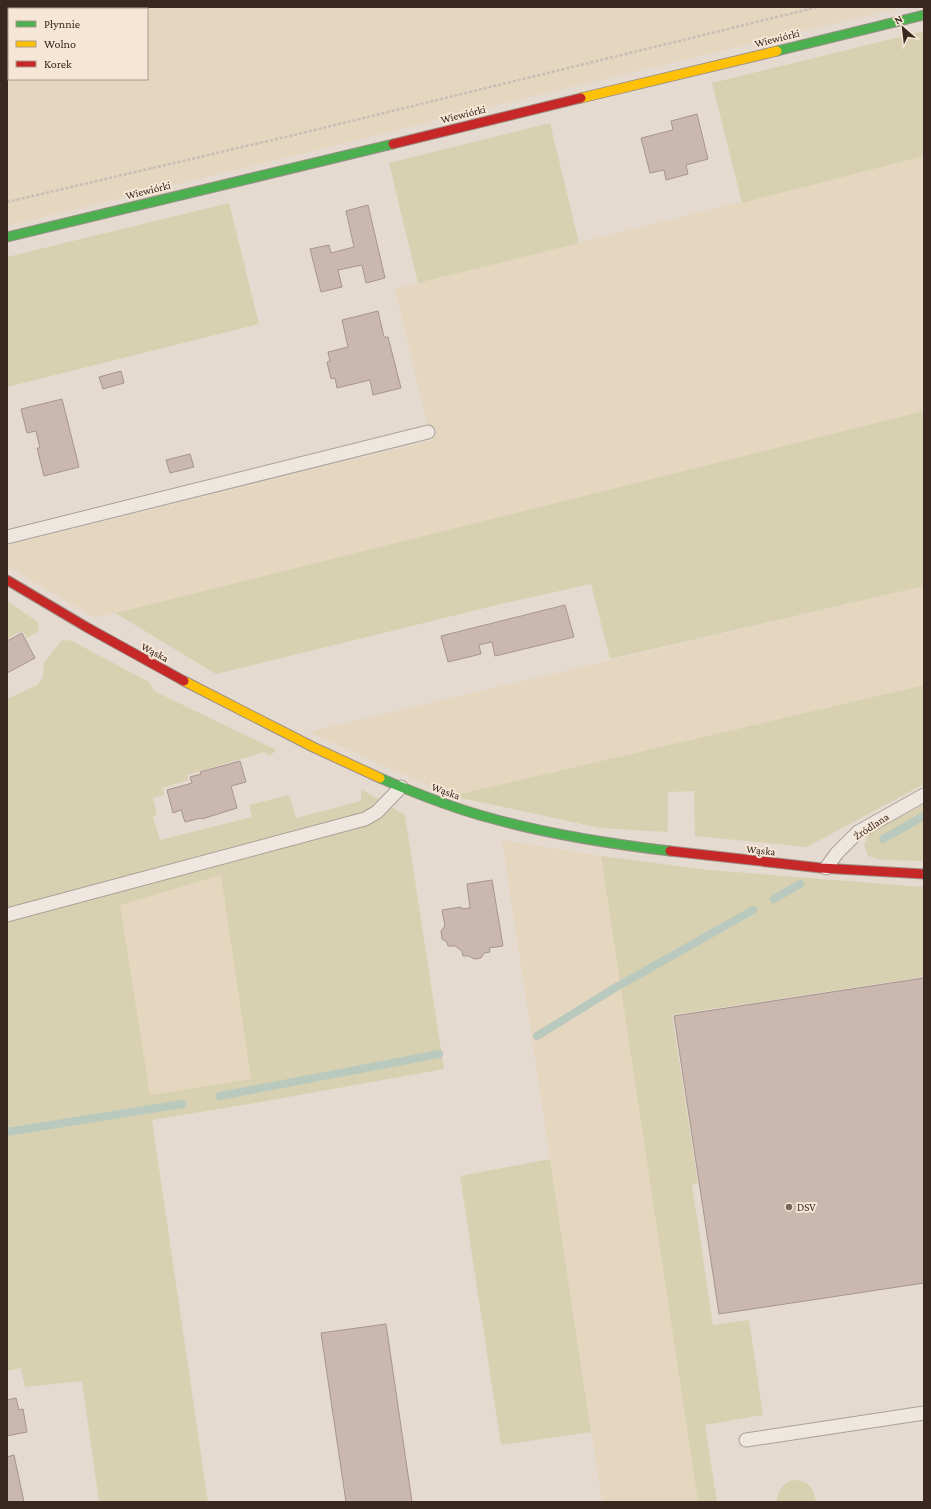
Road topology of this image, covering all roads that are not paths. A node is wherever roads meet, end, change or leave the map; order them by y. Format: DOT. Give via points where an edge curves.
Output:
graph roads {
  1 [pos="924,14"];
  2 [pos="7,237"];
  3 [pos="428,432"];
  4 [pos="7,536"];
  5 [pos="7,580"];
  6 [pos="400,787"];
  7 [pos="924,794"];
  8 [pos="826,868"];
  9 [pos="924,874"];
  10 [pos="7,915"];
  11 [pos="924,1414"];
  12 [pos="746,1440"];
  1 -- 2 [label="street, Wiewiórki"];
  3 -- 4 [label="lane"];
  5 -- 6 [label="street, Wąska" via="134,655 286,734"];
  6 -- 8 [label="street, Wąska" via="506,822 579,838 631,847"];
  6 -- 10 [label="lane" via="376,812 365,819"];
  7 -- 8 [label="lane, Źródlana" via="858,832"];
  8 -- 9 [label="street, Wąska"];
  11 -- 12 [label="lane"];
}
